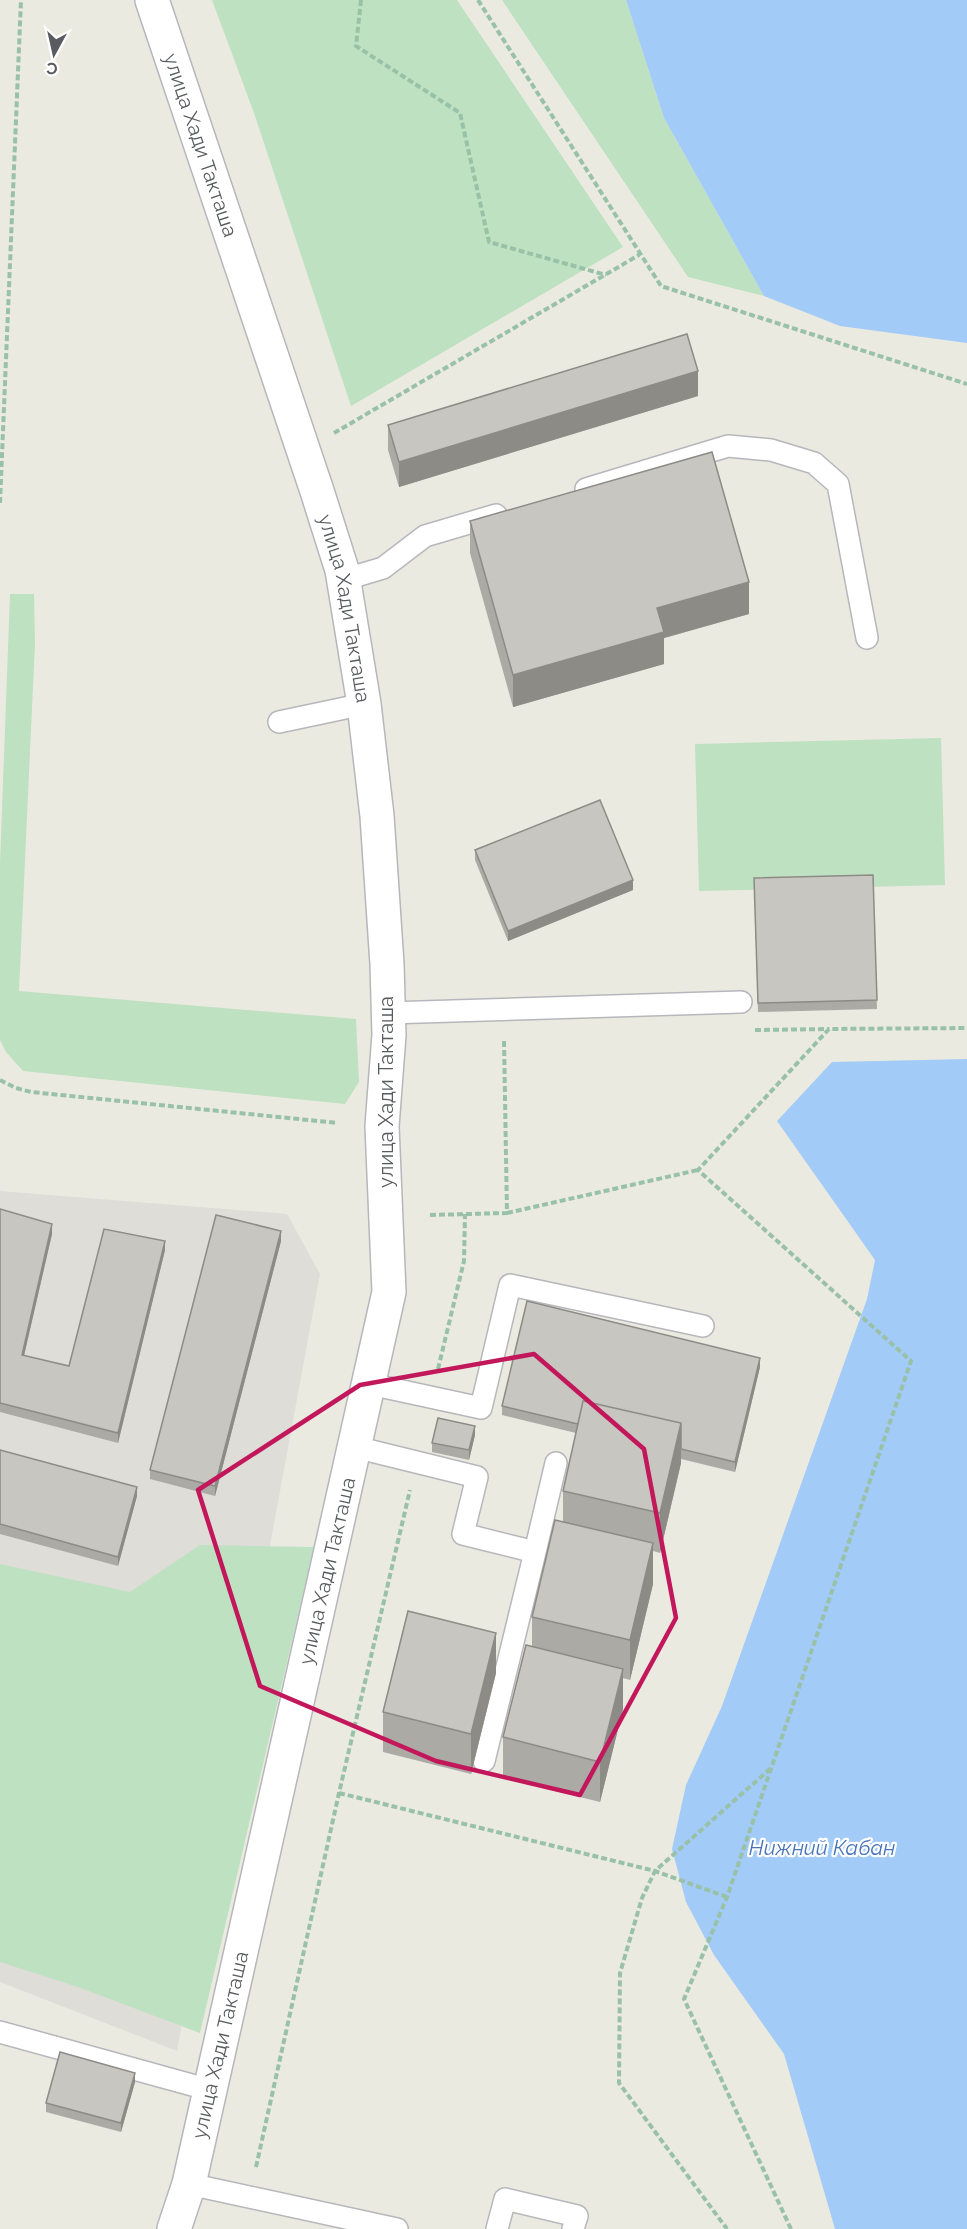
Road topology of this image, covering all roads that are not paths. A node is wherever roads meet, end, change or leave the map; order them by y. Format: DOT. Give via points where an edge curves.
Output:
graph roads {
  1 [pos="152,0"];
  2 [pos="571,493"];
  3 [pos="515,510"];
  4 [pos="343,580"];
  5 [pos="867,638"];
  6 [pos="364,704"];
  7 [pos="279,722"];
  8 [pos="741,1002"];
  9 [pos="388,1014"];
  10 [pos="703,1326"];
  11 [pos="369,1384"];
  12 [pos="355,1447"];
  13 [pos="556,1464"];
  14 [pos="535,1552"];
  15 [pos="487,1651"];
  16 [pos="510,1656"];
  17 [pos="484,1761"];
  18 [pos="0,2032"];
  19 [pos="210,2091"];
  20 [pos="189,2184"];
  21 [pos="174,2229"];
  22 [pos="397,2229"];
  23 [pos="497,2229"];
  24 [pos="573,2229"];
  1 -- 4 [label="street, улица Хади Такташа"];
  2 -- 5 [label="lane" via="728,446 771,450 814,463 838,484"];
  3 -- 4 [label="lane" via="425,536 383,568"];
  4 -- 6 [label="street, улица Хади Такташа"];
  6 -- 7 [label="lane"];
  6 -- 9 [label="street, улица Хади Такташа" via="377,816"];
  8 -- 9 [label="lane"];
  9 -- 11 [label="street, улица Хади Такташа" via="382,1126 388,1292"];
  10 -- 11 [label="lane" via="510,1285 482,1408"];
  11 -- 12 [label="street, улица Хади Такташа"];
  12 -- 14 [label="lane" via="477,1477 463,1534"];
  12 -- 19 [label="street, улица Хади Такташа"];
  13 -- 14 [label="lane"];
  14 -- 16 [label="lane"];
  15 -- 16 [label="lane"];
  16 -- 17 [label="lane"];
  18 -- 19 [label="lane"];
  19 -- 20 [label="street, улица Хади Такташа"];
  20 -- 21 [label="street, улица Хади Такташа"];
  20 -- 22 [label="lane"];
  23 -- 24 [label="lane" via="505,2199 577,2216"];
}
